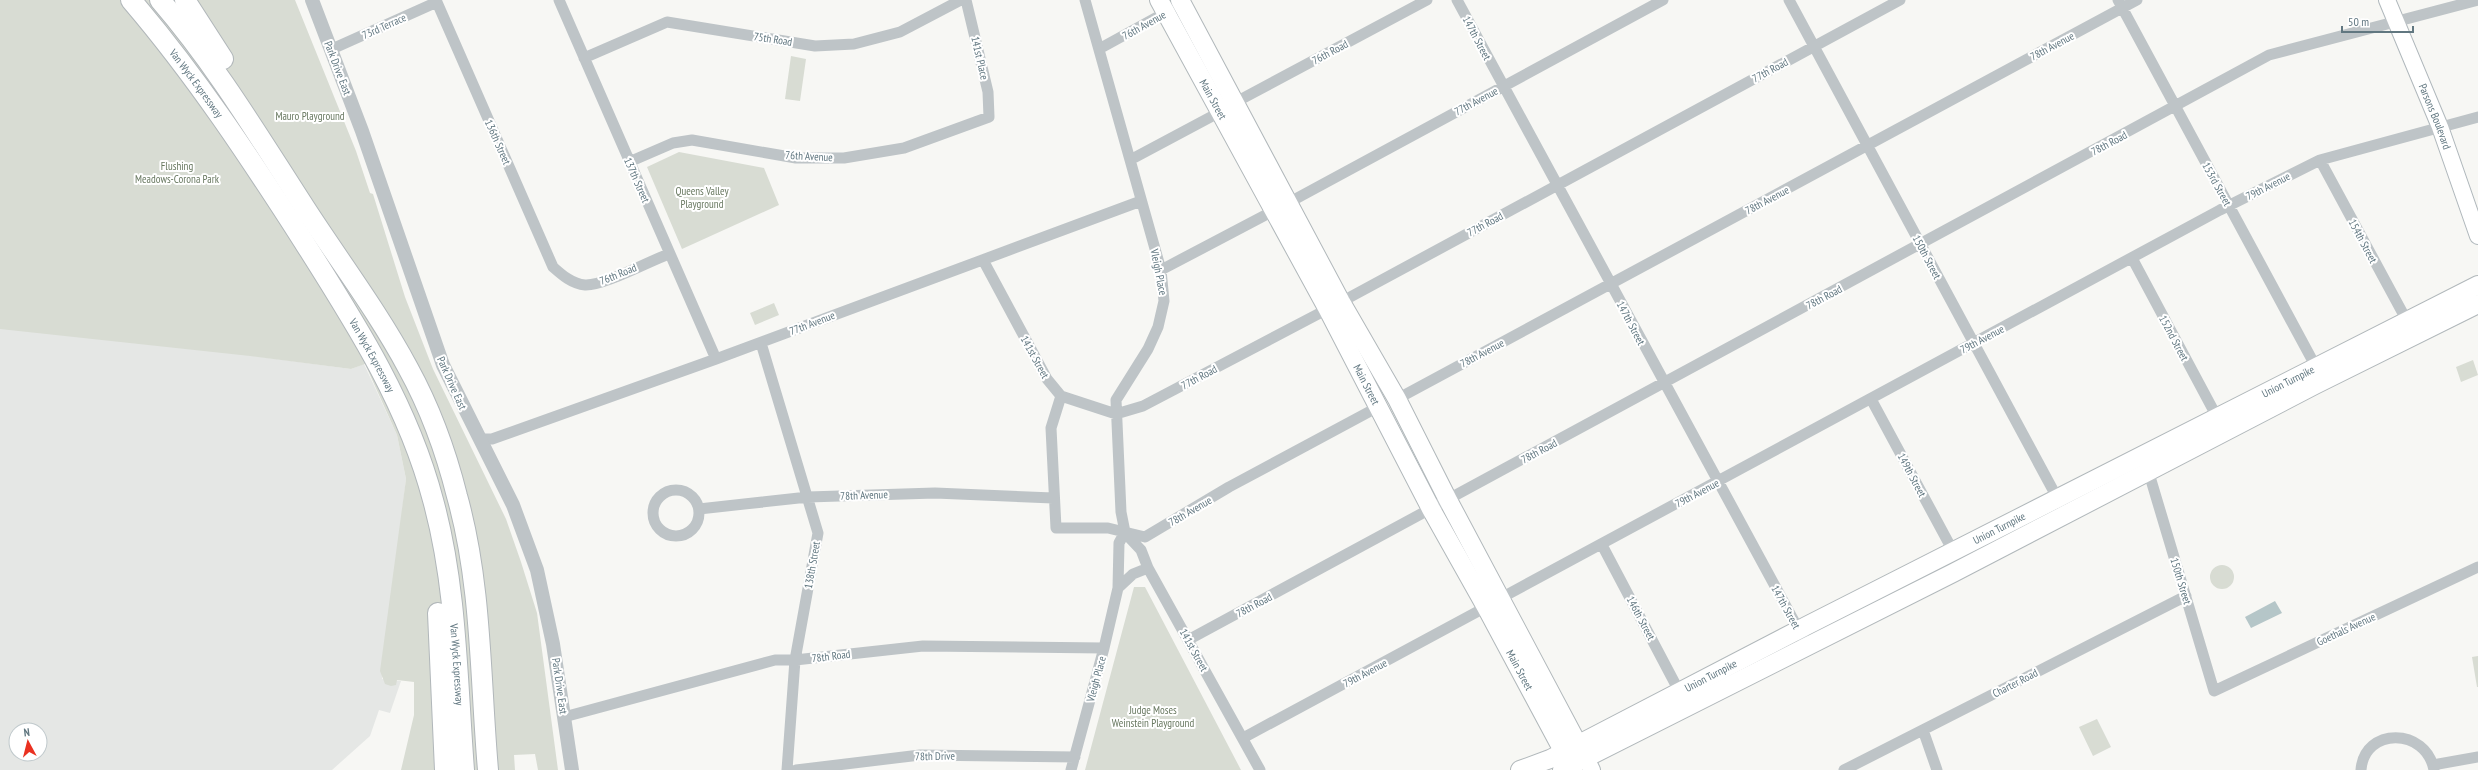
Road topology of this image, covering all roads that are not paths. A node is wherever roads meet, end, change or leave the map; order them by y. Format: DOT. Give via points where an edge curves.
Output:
graph roads {
  1 [pos="131,0"];
  2 [pos="160,0"];
  3 [pos="185,0"];
  4 [pos="312,0"];
  5 [pos="559,0"];
  6 [pos="961,0"];
  7 [pos="966,0"];
  8 [pos="1085,0"];
  9 [pos="1426,0"];
  10 [pos="1457,0"];
  11 [pos="1664,0"];
  12 [pos="1789,0"];
  13 [pos="1900,0"];
  14 [pos="2137,0"];
  15 [pos="2387,0"];
  16 [pos="2478,0"];
  17 [pos="436,1"];
  18 [pos="1183,1"];
  19 [pos="2120,4"];
  20 [pos="1163,6"];
  21 [pos="2396,23"];
  22 [pos="1814,47"];
  23 [pos="332,49"];
  24 [pos="1099,49"];
  25 [pos="584,58"];
  26 [pos="1503,86"];
  27 [pos="2176,107"];
  28 [pos="1227,108"];
  29 [pos="989,117"];
  30 [pos="2478,117"];
  31 [pos="2440,127"];
  32 [pos="1867,146"];
  33 [pos="1130,160"];
  34 [pos="2320,160"];
  35 [pos="629,162"];
  36 [pos="1557,185"];
  37 [pos="1141,201"];
  38 [pos="2229,205"];
  39 [pos="1281,207"];
  40 [pos="2478,236"];
  41 [pos="1920,244"];
  42 [pos="669,254"];
  43 [pos="2132,258"];
  44 [pos="983,260"];
  45 [pos="1161,270"];
  46 [pos="567,279"];
  47 [pos="1610,284"];
  48 [pos="2478,285"];
  49 [pos="359,287"];
  50 [pos="2478,304"];
  51 [pos="1334,305"];
  52 [pos="2407,321"];
  53 [pos="761,343"];
  54 [pos="1974,344"];
  55 [pos="716,359"];
  56 [pos="2316,367"];
  57 [pos="1664,383"];
  58 [pos="1061,396"];
  59 [pos="1397,399"];
  60 [pos="1871,399"];
  61 [pos="1378,407"];
  62 [pos="1116,414"];
  63 [pos="2217,417"];
  64 [pos="406,420"];
  65 [pos="482,439"];
  66 [pos="2148,470"];
  67 [pos="1717,482"];
  68 [pos="808,498"];
  69 [pos="1053,498"];
  70 [pos="2057,498"];
  71 [pos="1448,500"];
  72 [pos="700,509"];
  73 [pos="1431,509"];
  74 [pos="2066,514"];
  75 [pos="1125,532"];
  76 [pos="1602,545"];
  77 [pos="1953,551"];
  78 [pos="2478,567"];
  79 [pos="1148,568"];
  80 [pos="1118,588"];
  81 [pos="2186,596"];
  82 [pos="1494,603"];
  83 [pos="1803,637"];
  84 [pos="1188,640"];
  85 [pos="480,642"];
  86 [pos="1104,648"];
  87 [pos="795,660"];
  88 [pos="2214,690"];
  89 [pos="1679,691"];
  90 [pos="564,717"];
  91 [pos="1923,730"];
  92 [pos="1243,738"];
  93 [pos="1075,757"];
  94 [pos="2478,757"];
  95 [pos="1575,761"];
  96 [pos="2433,767"];
  97 [pos="444,768"];
  98 [pos="464,770"];
  99 [pos="488,770"];
  100 [pos="501,770"];
  101 [pos="572,770"];
  102 [pos="787,770"];
  103 [pos="796,770"];
  104 [pos="1071,770"];
  105 [pos="1260,770"];
  106 [pos="1520,770"];
  107 [pos="1844,770"];
  108 [pos="1937,770"];
  109 [pos="2361,770"];
  1 -- 64 [label="highway, Van Wyck Expressway" via="169,45 239,141 361,332"];
  2 -- 49 [label="highway, Van Wyck Expressway" via="207,57 322,235"];
  3 -- 49 [label="highway" via="331,229"];
  4 -- 23 [label="street, Park Drive East"];
  5 -- 25 [label="street, 137th Street"];
  6 -- 25 [label="street, 75th Road" via="900,32 854,44 815,46 667,22"];
  7 -- 29 [label="street, 141st Place" via="988,92"];
  8 -- 24 [label="street, Vleigh Place"];
  9 -- 28 [label="street, 76th Road"];
  10 -- 26 [label="street, 147th Street"];
  11 -- 26 [label="street, 77th Avenue"];
  12 -- 22 [label="street, 150th Street"];
  13 -- 22 [label="street, 77th Road"];
  14 -- 19 [label="street, 78th Avenue"];
  15 -- 21 [label="main road, Parsons Boulevard"];
  16 -- 21 [label="street, 78th Road"];
  17 -- 23 [label="street, 73rd Terrace"];
  17 -- 46 [label="street, 136th Street" via="553,267"];
  18 -- 20 [label="street, 76th Avenue"];
  18 -- 28 [label="main road, Main Street"];
  19 -- 27 [label="street, 153rd Street"];
  19 -- 32 [label="street, 78th Avenue"];
  20 -- 24 [label="street, 76th Avenue"];
  20 -- 28 [label="main road, Main Street"];
  21 -- 27 [label="street, 78th Road" via="2269,55"];
  21 -- 31 [label="main road, Parsons Boulevard"];
  22 -- 32 [label="street, 150th Street"];
  22 -- 36 [label="street, 77th Road"];
  23 -- 65 [label="street, Park Drive East" via="443,365 466,414"];
  24 -- 33 [label="street, Vleigh Place"];
  25 -- 35 [label="street, 137th Street"];
  26 -- 36 [label="street, 147th Street"];
  26 -- 39 [label="street, 77th Avenue"];
  27 -- 38 [label="street, 153rd Street"];
  27 -- 41 [label="street, 78th Road"];
  28 -- 33 [label="street, 76th Road"];
  28 -- 39 [label="main road, Main Street"];
  29 -- 35 [label="street, 76th Avenue" via="904,148 844,158 796,158 692,140 673,143"];
  30 -- 31 [label="street, 79th Avenue"];
  31 -- 34 [label="street, 79th Avenue"];
  31 -- 40 [label="main road, Parsons Boulevard"];
  32 -- 41 [label="street, 150th Street"];
  32 -- 47 [label="street, 78th Avenue"];
  33 -- 37 [label="street, Vleigh Place"];
  34 -- 38 [label="street, 79th Avenue"];
  34 -- 52 [label="street, 154th Street"];
  35 -- 42 [label="street, 137th Street"];
  36 -- 47 [label="street, 147th Street"];
  36 -- 51 [label="street, 77th Road"];
  37 -- 44 [label="street, 77th Avenue"];
  37 -- 45 [label="street, Vleigh Place"];
  38 -- 43 [label="street, 79th Avenue"];
  38 -- 56 [label="street, 153rd Street"];
  39 -- 45 [label="street, 77th Avenue"];
  39 -- 51 [label="main road, Main Street"];
  41 -- 54 [label="street, 150th Street"];
  41 -- 57 [label="street, 78th Road"];
  42 -- 46 [label="street, 76th Road" via="599,282 585,285"];
  42 -- 55 [label="street, 137th Street"];
  43 -- 54 [label="street, 79th Avenue"];
  43 -- 63 [label="street, 152nd Street"];
  44 -- 53 [label="street, 77th Avenue"];
  44 -- 58 [label="street, 141st Street" via="1047,379"];
  45 -- 62 [label="street, Vleigh Place" via="1164,301 1158,327 1148,349 1116,400"];
  47 -- 57 [label="street, 147th Street"];
  47 -- 59 [label="street, 78th Avenue"];
  48 -- 52 [label="main road, Union Turnpike"];
  49 -- 85 [label="highway, Van Wyck Expressway" via="414,379 443,450 458,497 467,540"];
  50 -- 66 [label="main road, Union Turnpike"];
  51 -- 59 [label="main road, Main Street"];
  51 -- 61 [label="main road, Main Street"];
  51 -- 62 [label="street, 77th Road" via="1143,406"];
  52 -- 56 [label="main road, Union Turnpike"];
  53 -- 55 [label="street, 77th Avenue"];
  53 -- 68 [label="street, 138th Street"];
  54 -- 60 [label="street, 79th Avenue"];
  54 -- 70 [label="street, 150th Street"];
  55 -- 65 [label="street, 77th Avenue" via="494,438"];
  56 -- 63 [label="main road, Union Turnpike"];
  57 -- 67 [label="street, 147th Street"];
  57 -- 71 [label="street, 78th Road"];
  58 -- 62 [label="street"];
  58 -- 69 [label="street" via="1051,428"];
  59 -- 71 [label="main road, Main Street"];
  60 -- 67 [label="street, 79th Avenue"];
  60 -- 77 [label="street, 149th Street"];
  61 -- 73 [label="main road, Main Street"];
  61 -- 75 [label="street, 78th Avenue" via="1230,487 1145,537"];
  62 -- 75 [label="street, Vleigh Place" via="1121,512"];
  63 -- 70 [label="main road, Union Turnpike"];
  64 -- 97 [label="highway" via="435,581 441,652"];
  64 -- 98 [label="highway, Van Wyck Expressway" via="429,484 445,556 451,598"];
  65 -- 90 [label="street, Park Drive East" via="513,505 537,570 553,644"];
  66 -- 74 [label="main road, Union Turnpike"];
  66 -- 81 [label="street, 150th Street"];
  67 -- 76 [label="street, 79th Avenue"];
  67 -- 83 [label="street, 147th Street"];
  68 -- 69 [label="street, 78th Avenue" via="935,493"];
  68 -- 72 [label="street, 78th Avenue"];
  68 -- 87 [label="street, 138th Street" via="818,533"];
  69 -- 75 [label="street, 78th Avenue" via="1056,528 1108,528"];
  70 -- 74 [label="street, 150th Street"];
  70 -- 77 [label="main road, Union Turnpike"];
  71 -- 73 [label="street, 78th Road"];
  71 -- 82 [label="main road, Main Street"];
  72 -- 72 [label="street" via="690,493 679,489 671,490 656,500 653,517 656,525 666,534 681,536 696,526"];
  73 -- 82 [label="main road, Main Street"];
  73 -- 84 [label="street, 78th Road"];
  74 -- 83 [label="main road, Union Turnpike"];
  75 -- 79 [label="street, 141st Street" via="1141,550"];
  75 -- 80 [label="street, Vleigh Place" via="1120,543"];
  76 -- 82 [label="street, 79th Avenue"];
  76 -- 89 [label="street, 146th Street"];
  77 -- 83 [label="main road, Union Turnpike"];
  78 -- 88 [label="street, Goethals Avenue"];
  79 -- 80 [label="street" via="1133,574"];
  79 -- 84 [label="street, 141st Street"];
  80 -- 86 [label="street, Vleigh Place"];
  81 -- 88 [label="street, 150th Street"];
  81 -- 91 [label="street, Charter Road"];
  82 -- 92 [label="street, 79th Avenue"];
  82 -- 95 [label="main road, Main Street"];
  83 -- 89 [label="main road, Union Turnpike"];
  83 -- 95 [label="main road, Union Turnpike"];
  84 -- 92 [label="street, 141st Street"];
  85 -- 99 [label="highway, Van Wyck Expressway"];
  85 -- 100 [label="highway" via="498,728"];
  86 -- 87 [label="street, 78th Road" via="923,646"];
  86 -- 93 [label="street, Vleigh Place"];
  87 -- 90 [label="street, 78th Road" via="775,660"];
  87 -- 102 [label="street, 138th Street"];
  89 -- 95 [label="main road, Union Turnpike"];
  90 -- 101 [label="street, Park Drive East"];
  91 -- 107 [label="street, Charter Road"];
  91 -- 108 [label="street"];
  92 -- 105 [label="street, 141st Street"];
  93 -- 103 [label="street, 78th Drive" via="920,755"];
  93 -- 104 [label="street, Vleigh Place"];
  94 -- 96 [label="street"];
  95 -- 106 [label="main road, Union Turnpike" via="1550,759"];
  96 -- 109 [label="street" via="2427,751 2408,739 2396,737 2385,739 2375,745 2367,753"];
}
